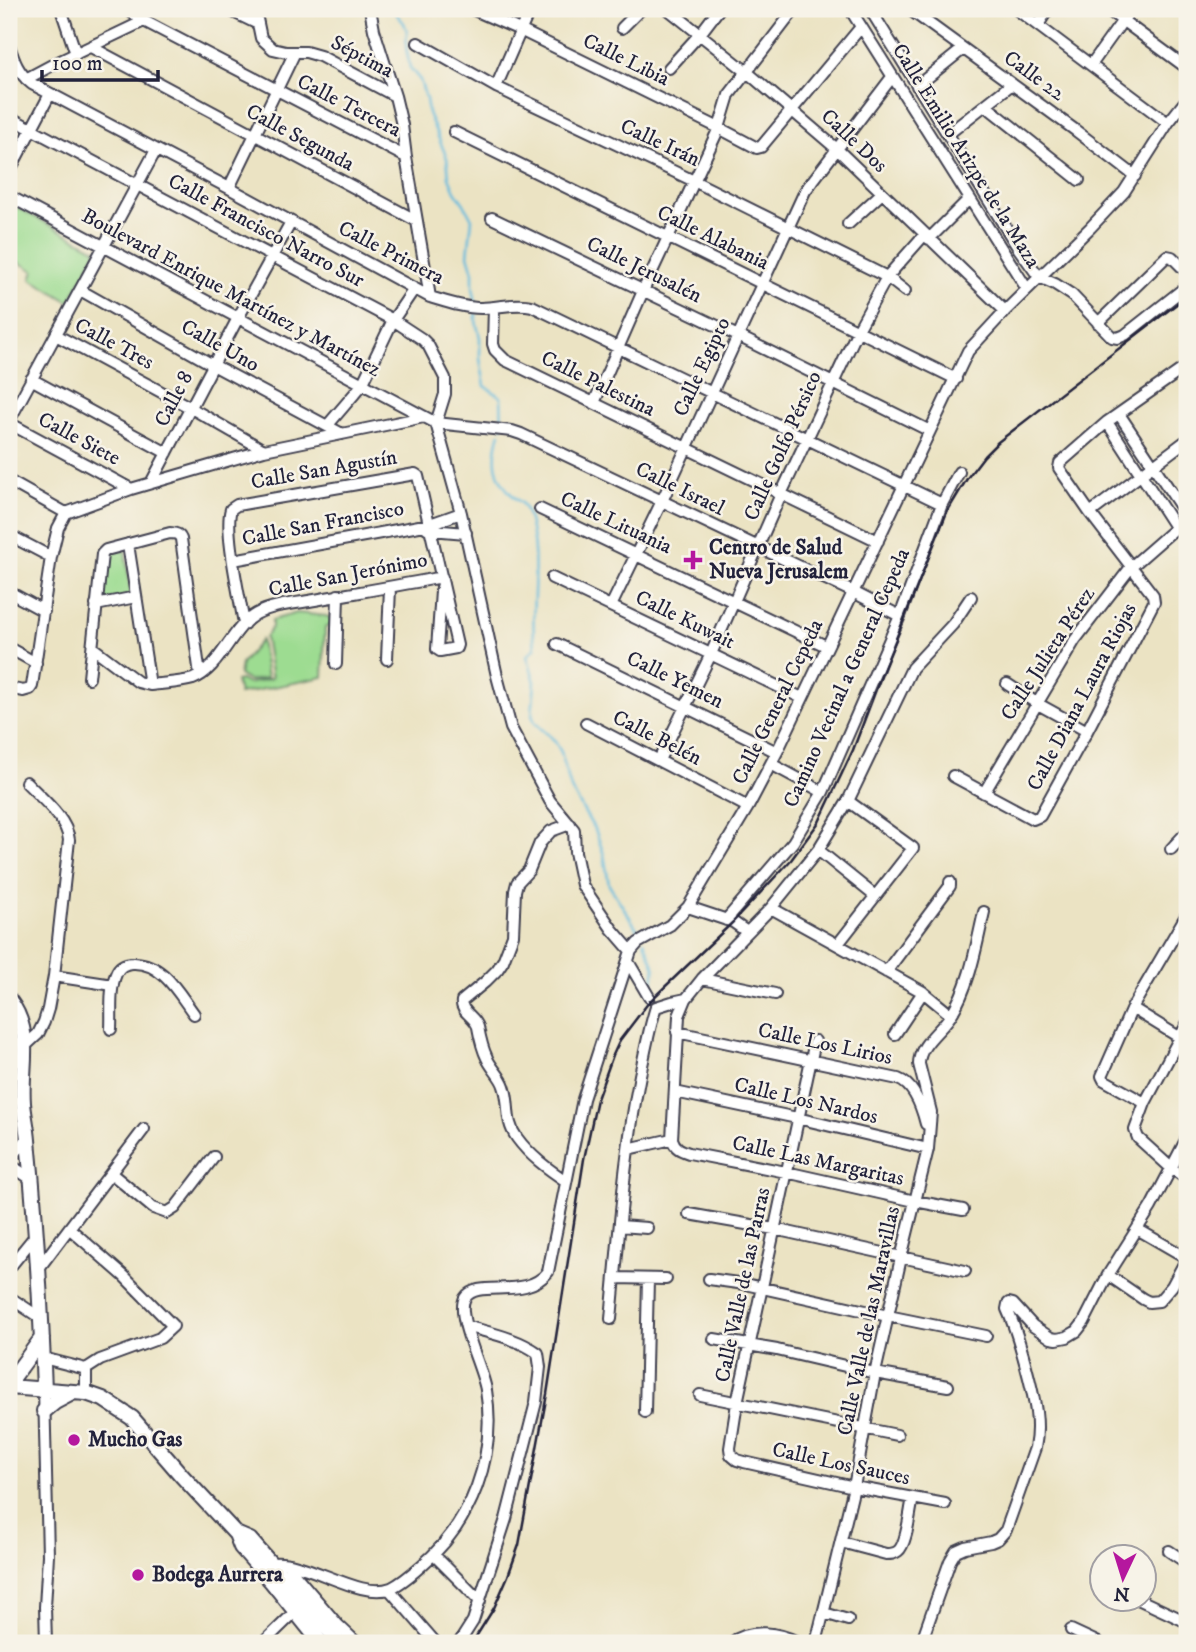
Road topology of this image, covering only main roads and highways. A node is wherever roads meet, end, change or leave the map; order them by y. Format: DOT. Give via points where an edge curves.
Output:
graph roads {
  1 [pos="9,1000"];
  2 [pos="42,1338"];
  3 [pos="43,1363"];
  4 [pos="9,1385"];
  5 [pos="44,1390"];
  6 [pos="77,1392"];
  7 [pos="44,1412"];
  8 [pos="267,1567"];
  9 [pos="288,1582"];
  10 [pos="291,1606"];
  11 [pos="332,1641"];
  1 -- 2 [label="main road" via="19,1017 25,1046 23,1102"];
  2 -- 3 [label="main road"];
  2 -- 4 [label="main road"];
  3 -- 5 [label="main road"];
  3 -- 6 [label="main road"];
  4 -- 5 [label="main road"];
  5 -- 6 [label="main road"];
  6 -- 7 [label="main road"];
  6 -- 8 [label="main road" via="103,1399 132,1419 236,1534 241,1547"];
  8 -- 9 [label="main road"];
  8 -- 10 [label="main road"];
  9 -- 10 [label="main road"];
  9 -- 11 [label="main road"];
  10 -- 11 [label="main road" via="299,1605"];
}
